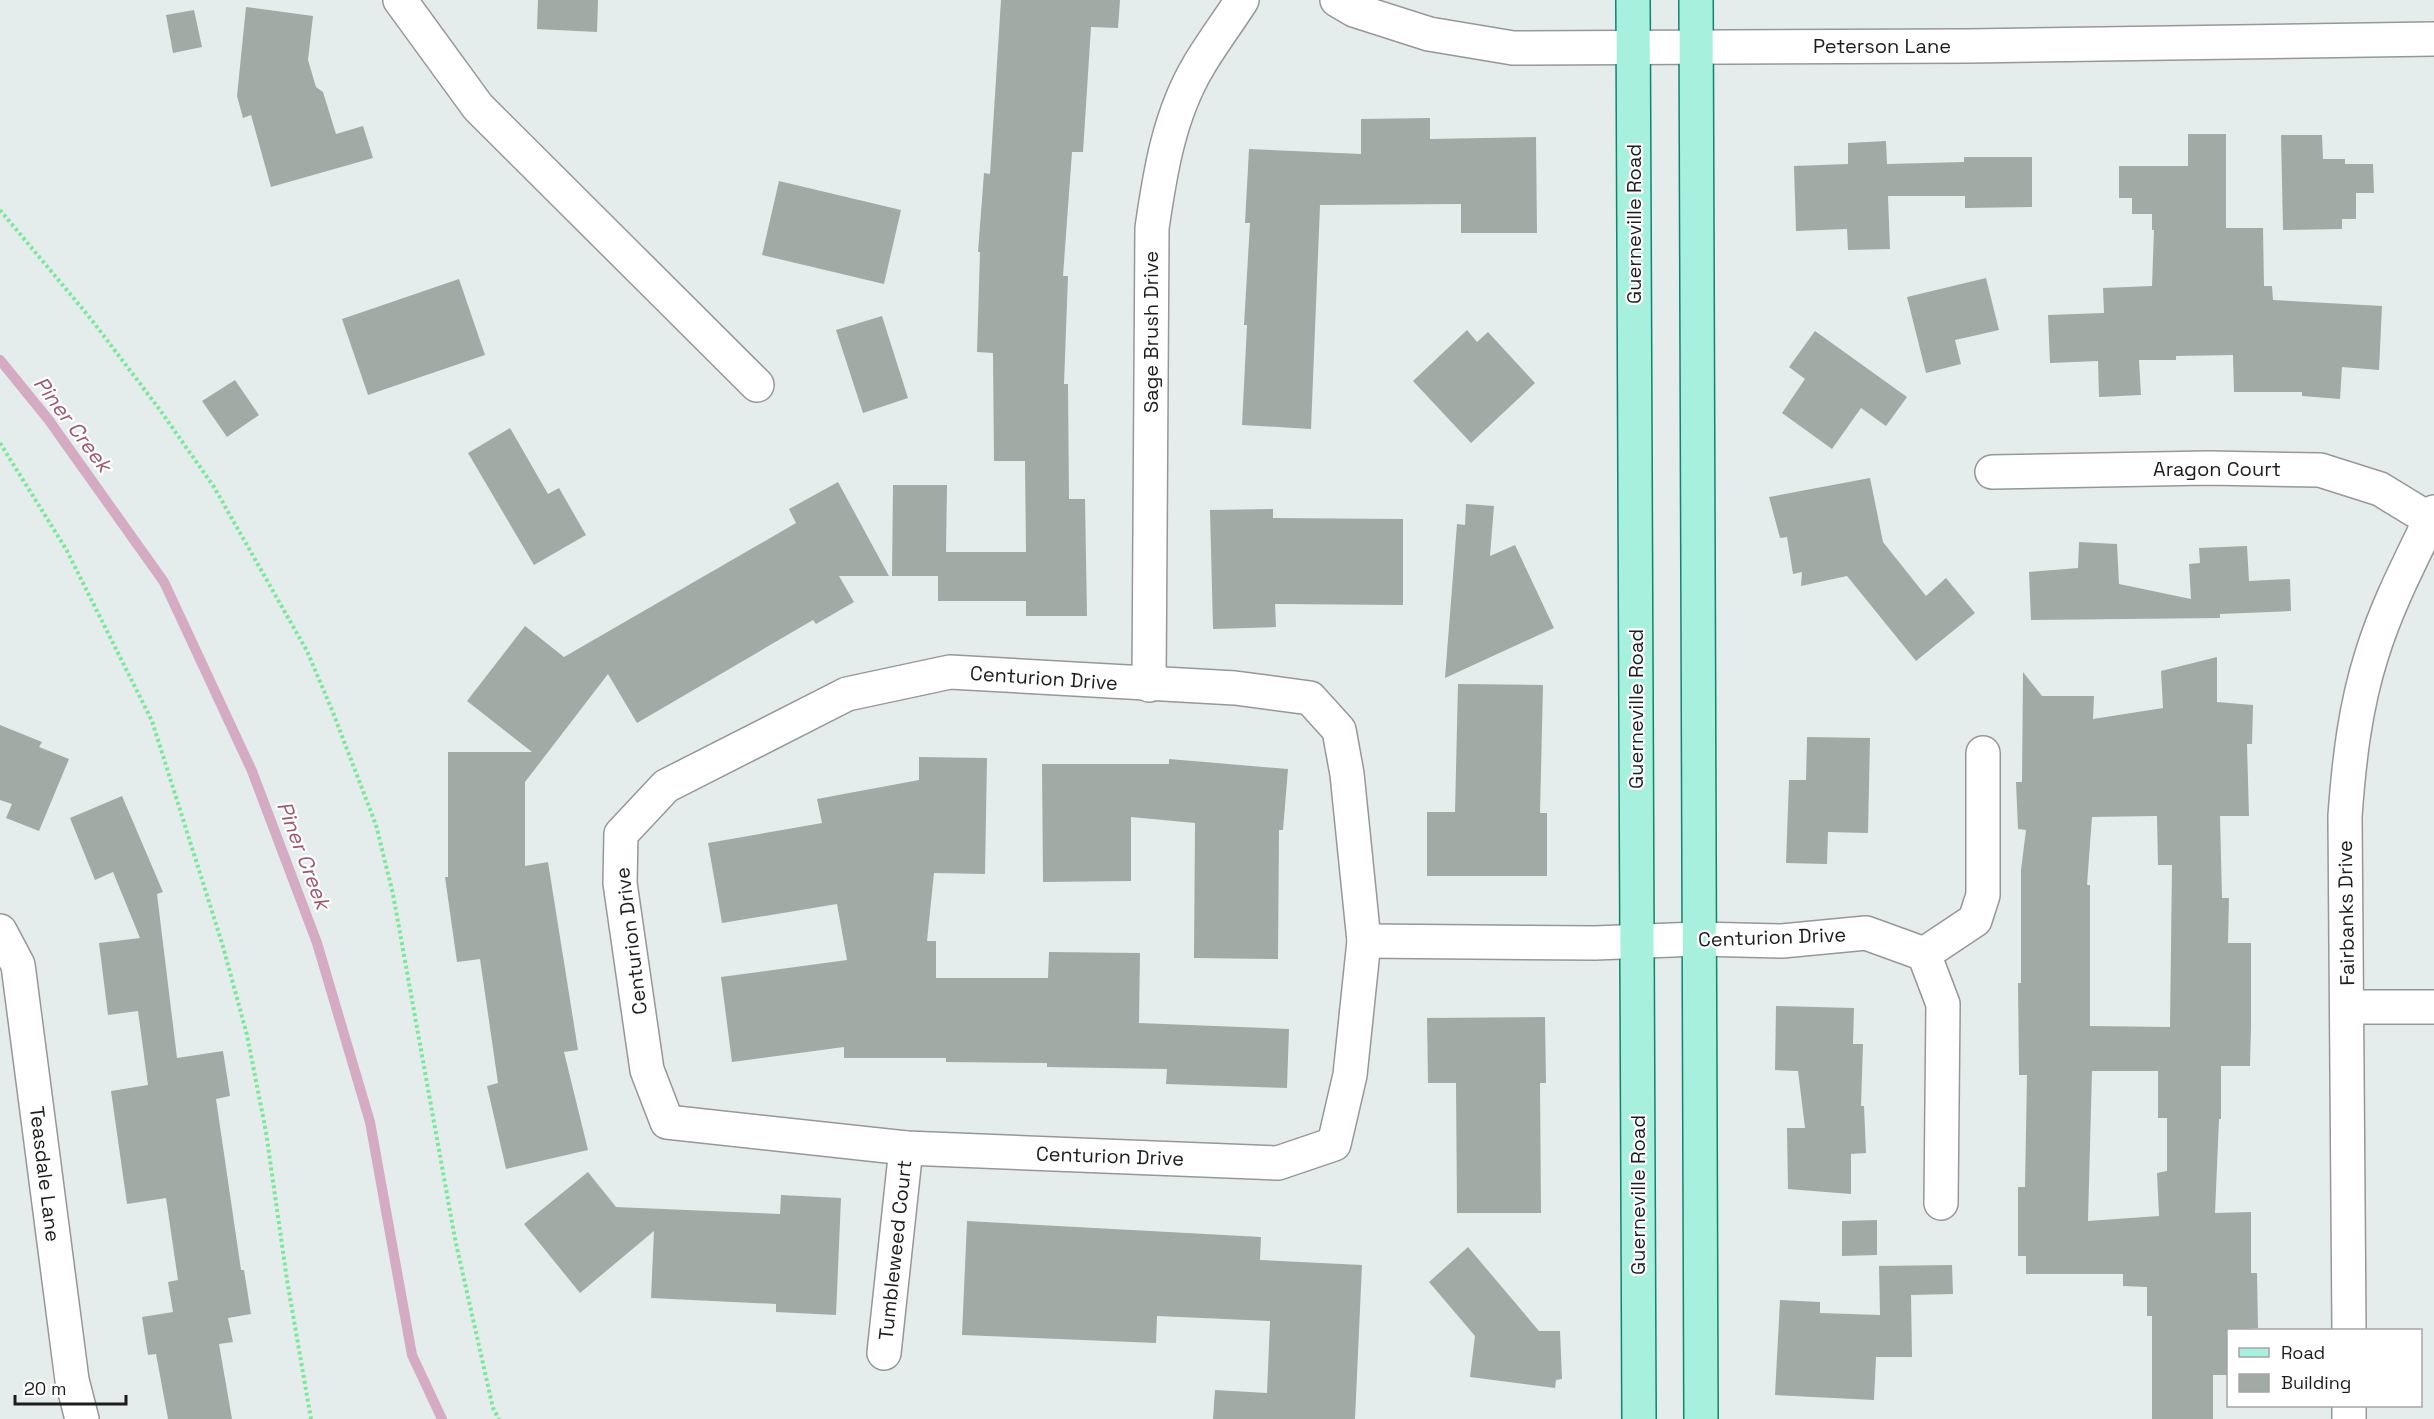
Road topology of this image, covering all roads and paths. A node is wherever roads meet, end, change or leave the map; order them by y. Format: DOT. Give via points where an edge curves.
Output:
graph roads {
  1 [pos="400,0"];
  2 [pos="1242,0"];
  3 [pos="1337,0"];
  4 [pos="1633,0"];
  5 [pos="1696,0"];
  6 [pos="2434,39"];
  7 [pos="1696,46"];
  8 [pos="1634,47"];
  9 [pos="0,210"];
  10 [pos="757,385"];
  11 [pos="0,443"];
  12 [pos="1992,472"];
  13 [pos="2433,518"];
  14 [pos="1149,685"];
  15 [pos="1983,753"];
  16 [pos="0,931"];
  17 [pos="1698,939"];
  18 [pos="1364,941"];
  19 [pos="1637,942"];
  20 [pos="1924,954"];
  21 [pos="2347,1007"];
  22 [pos="2434,1007"];
  23 [pos="906,1148"];
  24 [pos="1941,1203"];
  25 [pos="2349,1329"];
  26 [pos="884,1353"];
  27 [pos="82,1419"];
  28 [pos="311,1419"];
  29 [pos="499,1419"];
  30 [pos="1639,1419"];
  31 [pos="1701,1419"];
  1 -- 10 [label="street" via="478,107"];
  2 -- 14 [label="street, Sage Brush Drive" via="1197,67 1174,121 1160,174 1152,228"];
  3 -- 8 [label="street, Peterson Lane" via="1354,10 1429,34 1512,48"];
  4 -- 8 [label="main road, Guerneville Road"];
  5 -- 7 [label="main road"];
  6 -- 7 [label="street, Peterson Lane"];
  7 -- 8 [label="street, Peterson Lane"];
  7 -- 17 [label="main road"];
  8 -- 19 [label="main road, Guerneville Road"];
  9 -- 29 [label="path" via="91,319 214,487 307,651 332,710 376,825 393,894 455,1239 493,1408"];
  11 -- 28 [label="path" via="66,549 152,721 248,1035"];
  12 -- 13 [label="street, Aragon Court" via="2320,470 2380,489"];
  13 -- 21 [label="street, Fairbanks Drive" via="2404,574 2372,654 2351,742 2345,816"];
  14 -- 18 [label="street, Centurion Drive" via="1236,688 1310,698 1339,730"];
  14 -- 23 [label="street, Centurion Drive" via="951,672 847,694 666,786 621,834 620,882 647,1071 667,1122"];
  15 -- 20 [label="street" via="1983,895 1975,920"];
  16 -- 27 [label="street, Teasdale Lane" via="18,965 72,1380"];
  17 -- 19 [label="street, Centurion Drive"];
  17 -- 20 [label="street, Centurion Drive" via="1782,941 1866,933"];
  17 -- 31 [label="main road"];
  18 -- 19 [label="street, Centurion Drive"];
  18 -- 23 [label="street, Centurion Drive" via="1350,1075 1334,1144 1278,1164"];
  19 -- 30 [label="main road, Guerneville Road"];
  20 -- 24 [label="street" via="1943,1004"];
  21 -- 22 [label="street"];
  21 -- 25 [label="street, Fairbanks Drive"];
  23 -- 26 [label="street, Tumbleweed Court"];
}
